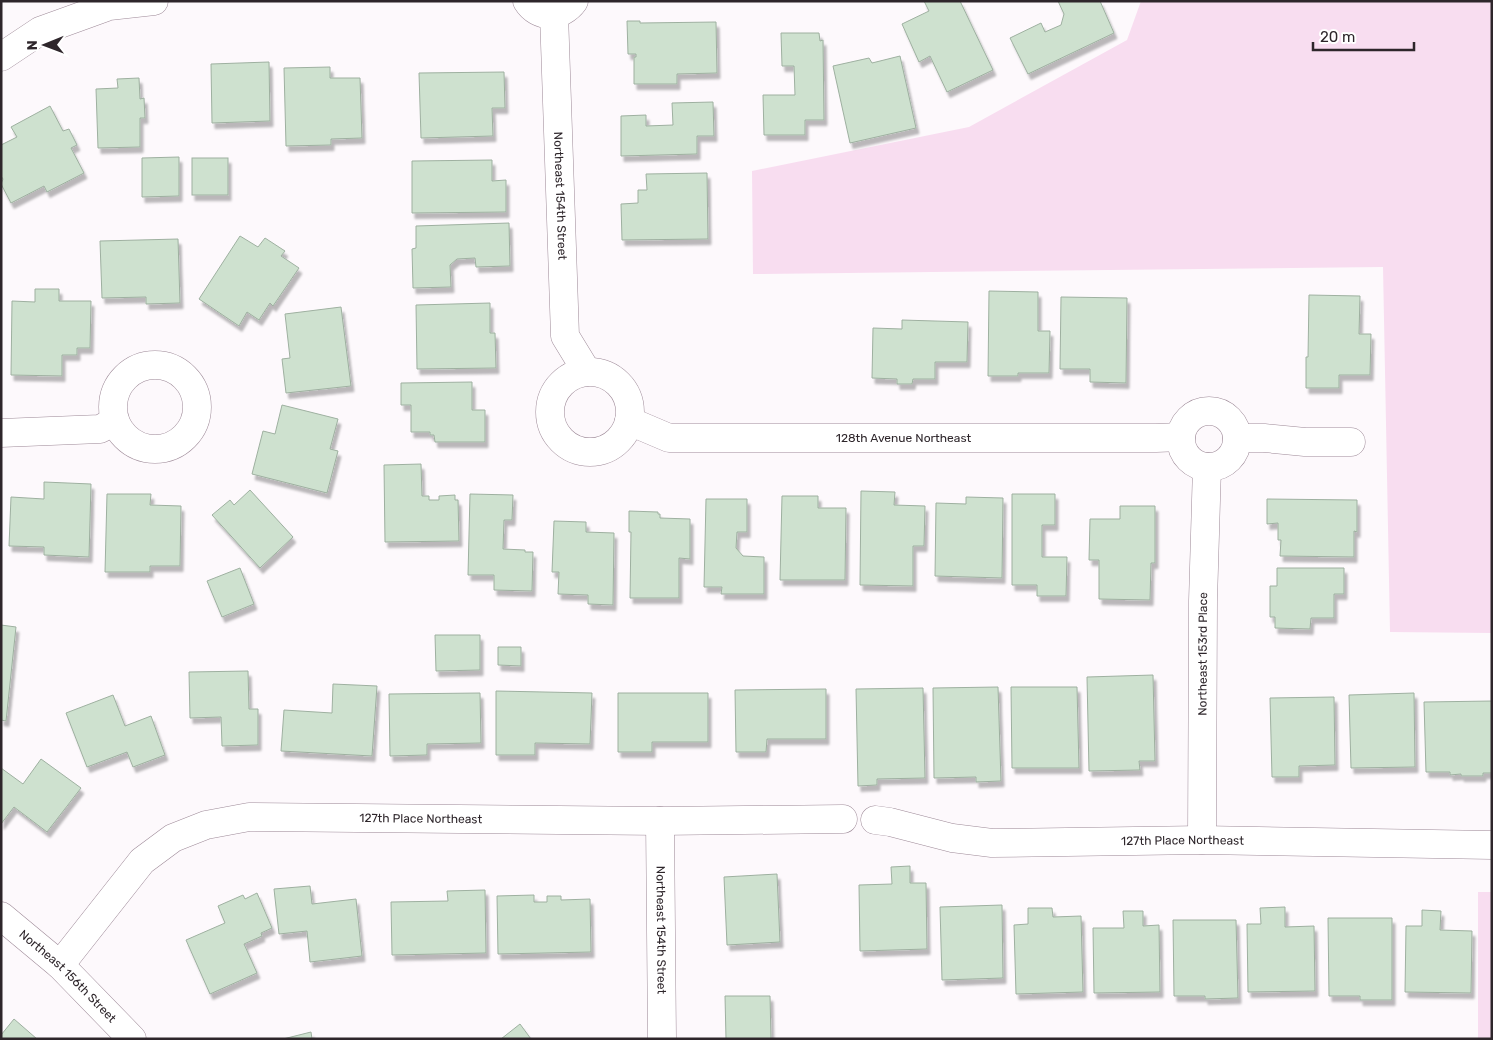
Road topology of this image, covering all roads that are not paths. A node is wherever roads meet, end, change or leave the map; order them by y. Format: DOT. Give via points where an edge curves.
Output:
graph roads {
  1 [pos="154,1"];
  2 [pos="527,1"];
  3 [pos="121,3"];
  4 [pos="564,8"];
  5 [pos="1,57"];
  6 [pos="587,372"];
  7 [pos="116,421"];
  8 [pos="629,421"];
  9 [pos="1,433"];
  10 [pos="1181,437"];
  11 [pos="1237,438"];
  12 [pos="1351,442"];
  13 [pos="1206,467"];
  14 [pos="843,819"];
  15 [pos="875,820"];
  16 [pos="660,821"];
  17 [pos="1202,840"];
  18 [pos="1492,845"];
  19 [pos="1,916"];
  20 [pos="60,965"];
  21 [pos="132,1039"];
  22 [pos="662,1039"];
  1 -- 3 [label="street"];
  2 -- 4 [label="street" via="544,14"];
  3 -- 5 [label="street" via="40,31"];
  4 -- 6 [label="street, Northeast 154th Street" via="565,336"];
  6 -- 8 [label="street" via="609,377 620,385 628,397"];
  6 -- 8 [label="street" via="574,375 554,394 550,413 552,427 560,439 570,448 588,453 602,451 624,434"];
  7 -- 9 [label="street" via="100,429"];
  8 -- 10 [label="street, 128th Avenue Northeast" via="668,438"];
  10 -- 11 [label="street" via="1183,426 1189,419 1207,410 1230,420"];
  10 -- 13 [label="street" via="1186,455"];
  11 -- 12 [label="street"];
  11 -- 13 [label="street" via="1232,454 1225,462"];
  13 -- 17 [label="street, Northeast 153rd Place"];
  14 -- 16 [label="street, 127th Place Northeast"];
  15 -- 17 [label="street, 127th Place Northeast" via="952,838 992,843"];
  16 -- 20 [label="street, 127th Place Northeast" via="249,817 206,825 173,838 142,861"];
  16 -- 22 [label="street, Northeast 154th Street"];
  17 -- 18 [label="street, 127th Place Northeast"];
  19 -- 20 [label="street, Northeast 156th Street"];
  20 -- 21 [label="street, Northeast 156th Street"];
}
